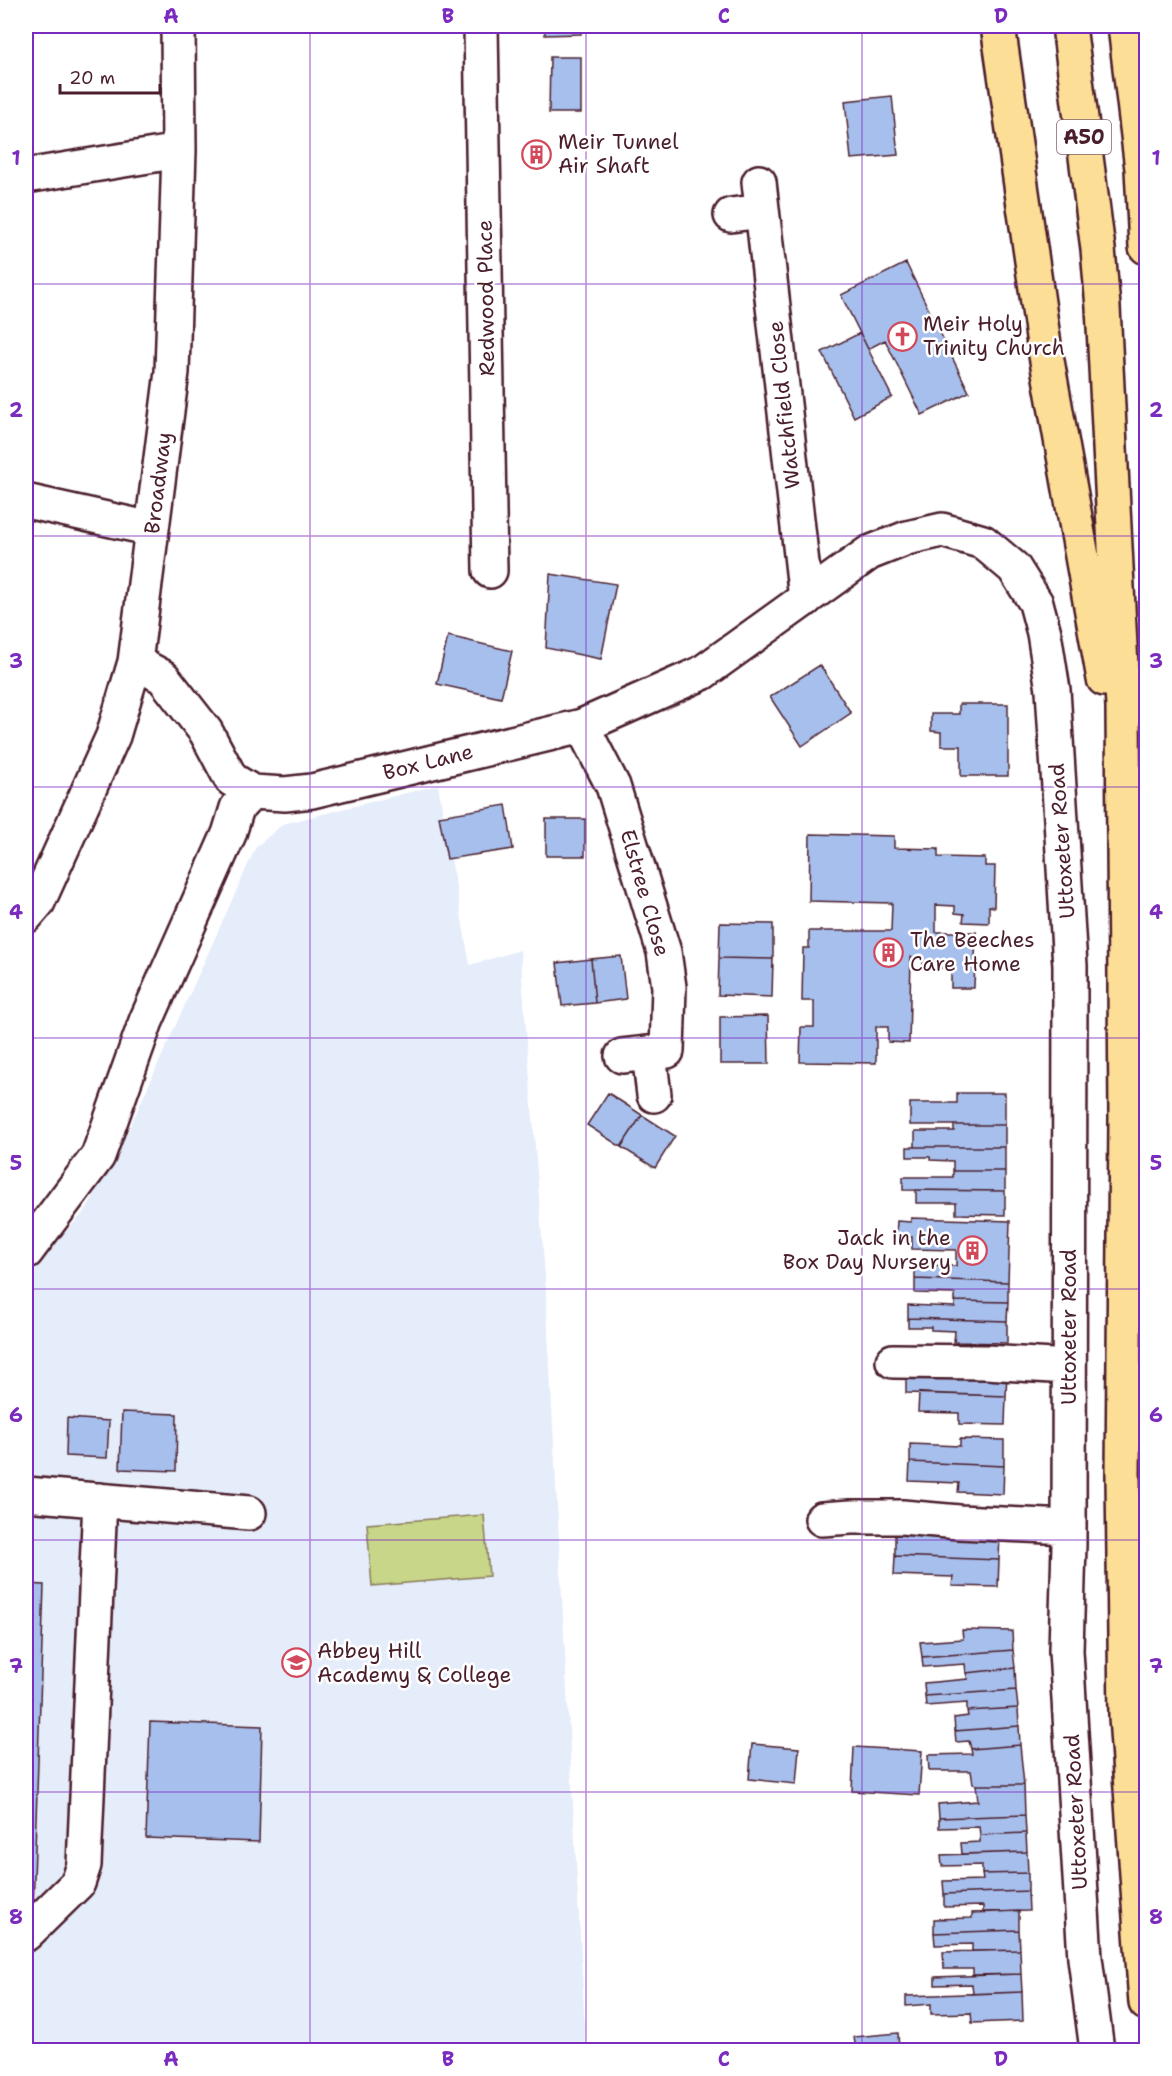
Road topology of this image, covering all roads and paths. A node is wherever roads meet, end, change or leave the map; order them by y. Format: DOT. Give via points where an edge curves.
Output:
graph roads {
  1 [pos="178,26"];
  2 [pos="481,26"];
  3 [pos="998,26"];
  4 [pos="1069,26"];
  5 [pos="1125,26"];
  6 [pos="179,151"];
  7 [pos="26,176"];
  8 [pos="751,203"];
  9 [pos="1146,247"];
  10 [pos="26,501"];
  11 [pos="152,529"];
  12 [pos="490,571"];
  13 [pos="806,598"];
  14 [pos="1036,603"];
  15 [pos="135,662"];
  16 [pos="582,726"];
  17 [pos="1122,782"];
  18 [pos="252,792"];
  19 [pos="30,904"];
  20 [pos="654,1095"];
  21 [pos="26,1252"];
  22 [pos="893,1361"];
  23 [pos="1069,1367"];
  24 [pos="26,1494"];
  25 [pos="100,1500"];
  26 [pos="249,1513"];
  27 [pos="822,1519"];
  28 [pos="1070,1527"];
  29 [pos="26,1934"];
  30 [pos="1146,2003"];
  31 [pos="1097,2050"];
  1 -- 6 [label="street, Broadway"];
  2 -- 12 [label="street, Redwood Place"];
  3 -- 17 [label="highway" via="1044,344"];
  4 -- 17 [label="highway, A50" via="1098,249 1123,707"];
  5 -- 9 [label="highway, A50" via="1142,169"];
  6 -- 7 [label="street"];
  6 -- 11 [label="street, Broadway" via="171,372"];
  8 -- 13 [label="street, Watchfield Close"];
  10 -- 11 [label="street"];
  11 -- 15 [label="street, Broadway"];
  13 -- 14 [label="street, Box Lane" via="869,554 907,538 942,531 983,542 1014,568"];
  13 -- 16 [label="street, Box Lane" via="702,673"];
  14 -- 23 [label="street, Uttoxeter Road" via="1053,690 1070,966"];
  15 -- 18 [label="street" via="163,677 206,732 231,779"];
  15 -- 19 [label="street, Broadway" via="113,736"];
  16 -- 18 [label="street, Box Lane" via="312,791"];
  16 -- 20 [label="street, Elstree Close" via="613,786 664,952 669,987 668,1051 636,1054"];
  17 -- 30 [label="highway, A50" via="1126,1718"];
  18 -- 21 [label="street" via="237,808 146,1021 98,1156"];
  22 -- 23 [label="street"];
  23 -- 28 [label="street, Uttoxeter Road"];
  24 -- 25 [label="street"];
  25 -- 26 [label="street"];
  25 -- 29 [label="street" via="84,1865 78,1883"];
  27 -- 28 [label="street" via="902,1517"];
  28 -- 31 [label="street, Uttoxeter Road" via="1066,1651 1085,1958"];
}
